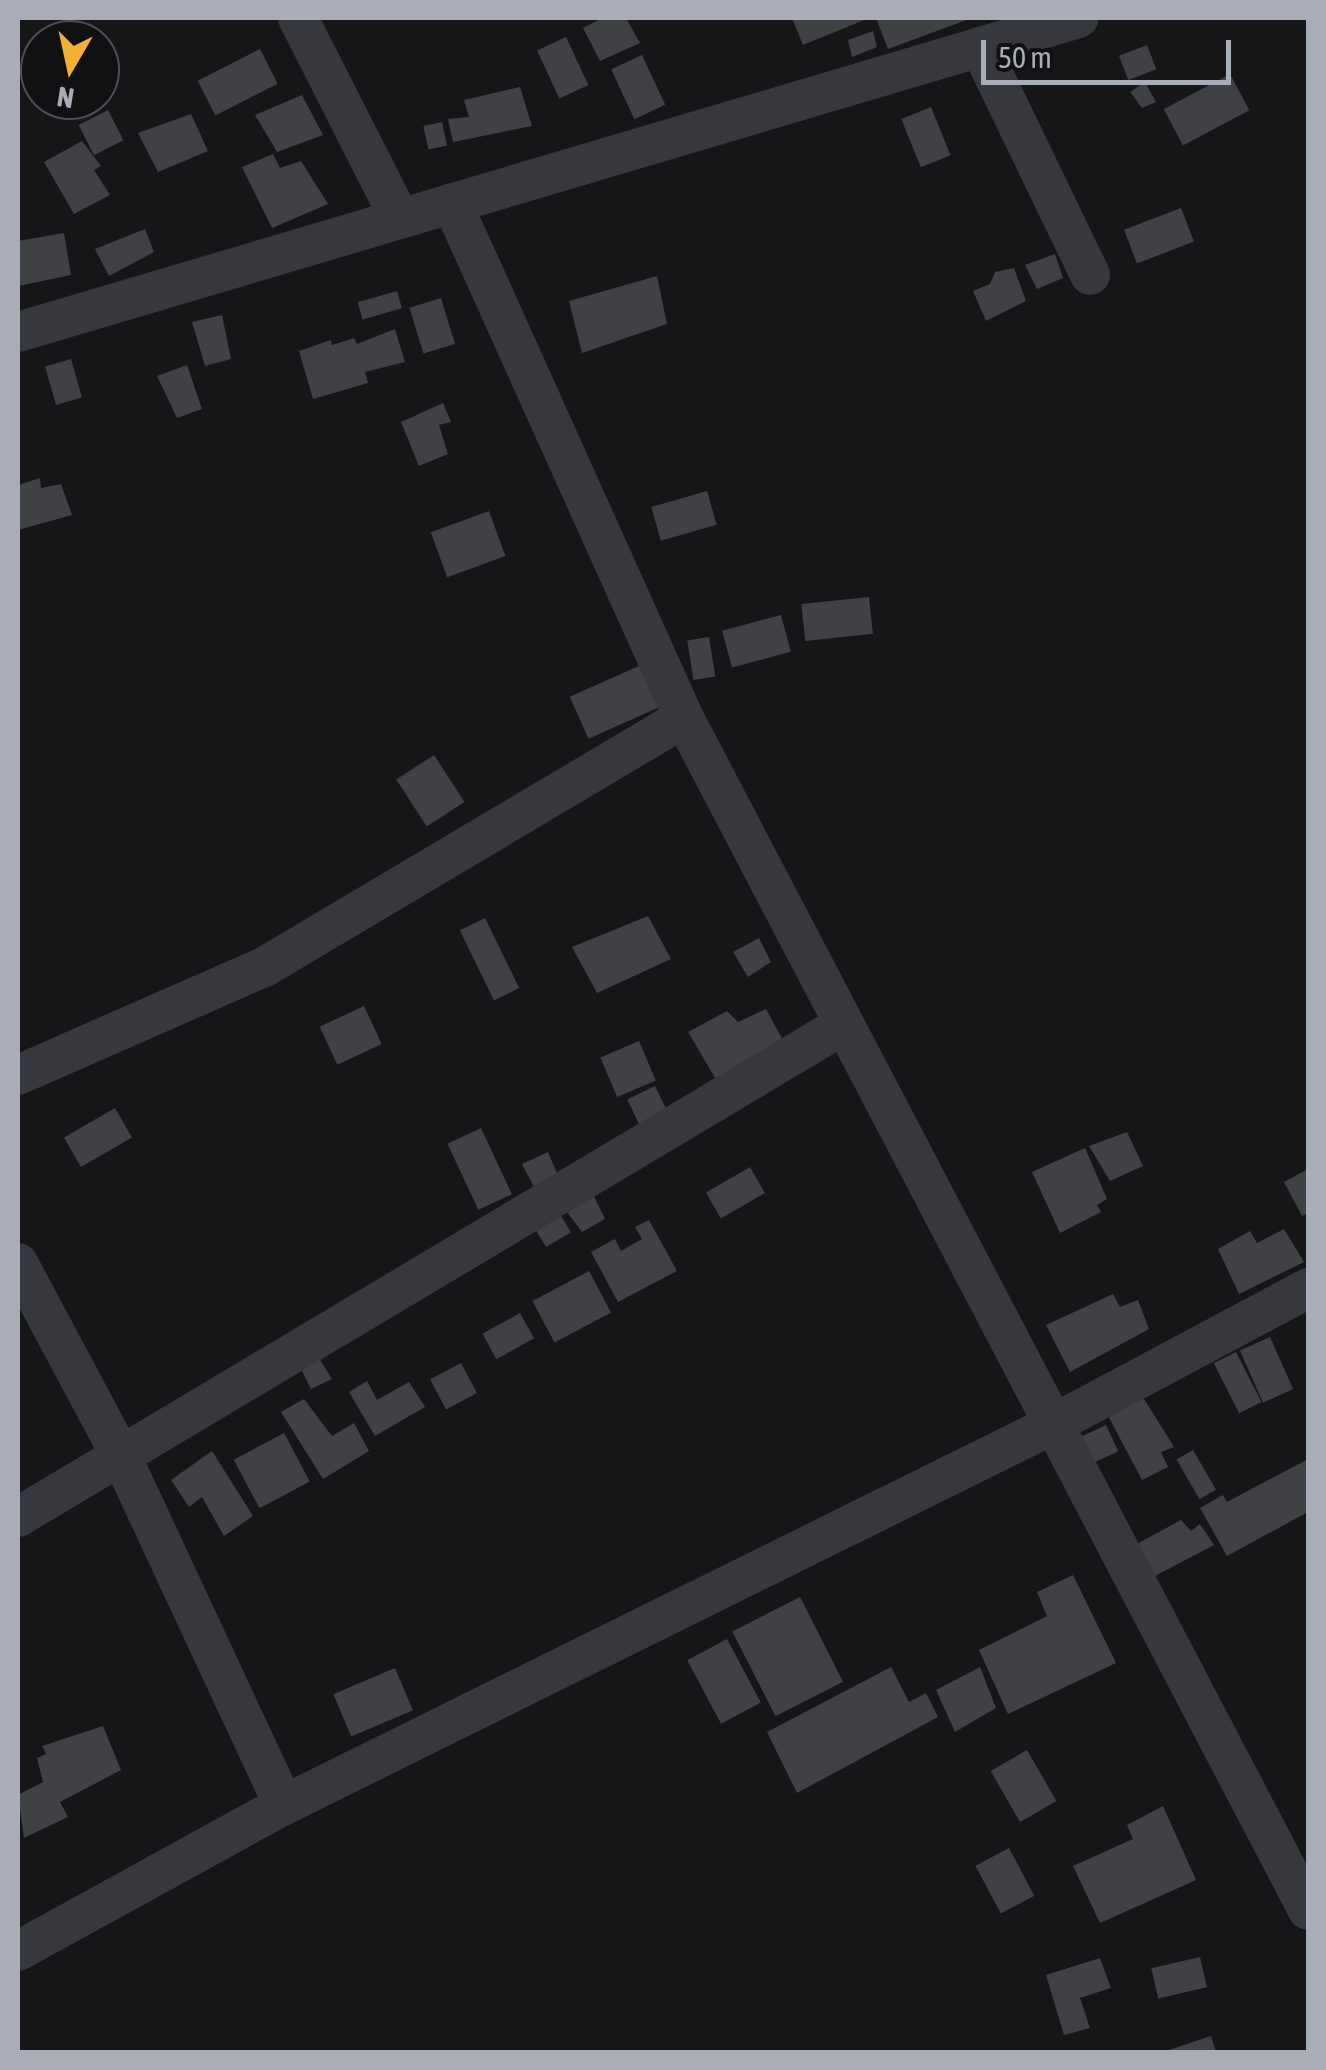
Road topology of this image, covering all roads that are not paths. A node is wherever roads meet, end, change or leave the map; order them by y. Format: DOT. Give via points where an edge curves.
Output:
graph roads {
  1 [pos="298,18"];
  2 [pos="1060,20"];
  3 [pos="980,47"];
  4 [pos="452,203"];
  5 [pos="400,219"];
  6 [pos="1090,276"];
  7 [pos="18,332"];
  8 [pos="684,718"];
  9 [pos="843,1025"];
  10 [pos="18,1076"];
  11 [pos="18,1263"];
  12 [pos="1308,1288"];
  13 [pos="1050,1426"];
  14 [pos="121,1456"];
  15 [pos="18,1518"];
  16 [pos="284,1805"];
  17 [pos="1308,1910"];
  18 [pos="18,1951"];
  1 -- 5 [label="street"];
  2 -- 3 [label="street"];
  3 -- 4 [label="street"];
  3 -- 6 [label="street"];
  4 -- 5 [label="street"];
  4 -- 8 [label="street"];
  5 -- 7 [label="street"];
  8 -- 9 [label="street"];
  8 -- 10 [label="street" via="266,966"];
  9 -- 13 [label="street"];
  9 -- 14 [label="street"];
  11 -- 14 [label="street"];
  12 -- 13 [label="street"];
  13 -- 16 [label="street"];
  13 -- 17 [label="street"];
  14 -- 15 [label="street"];
  14 -- 16 [label="street"];
  16 -- 18 [label="street"];
}
